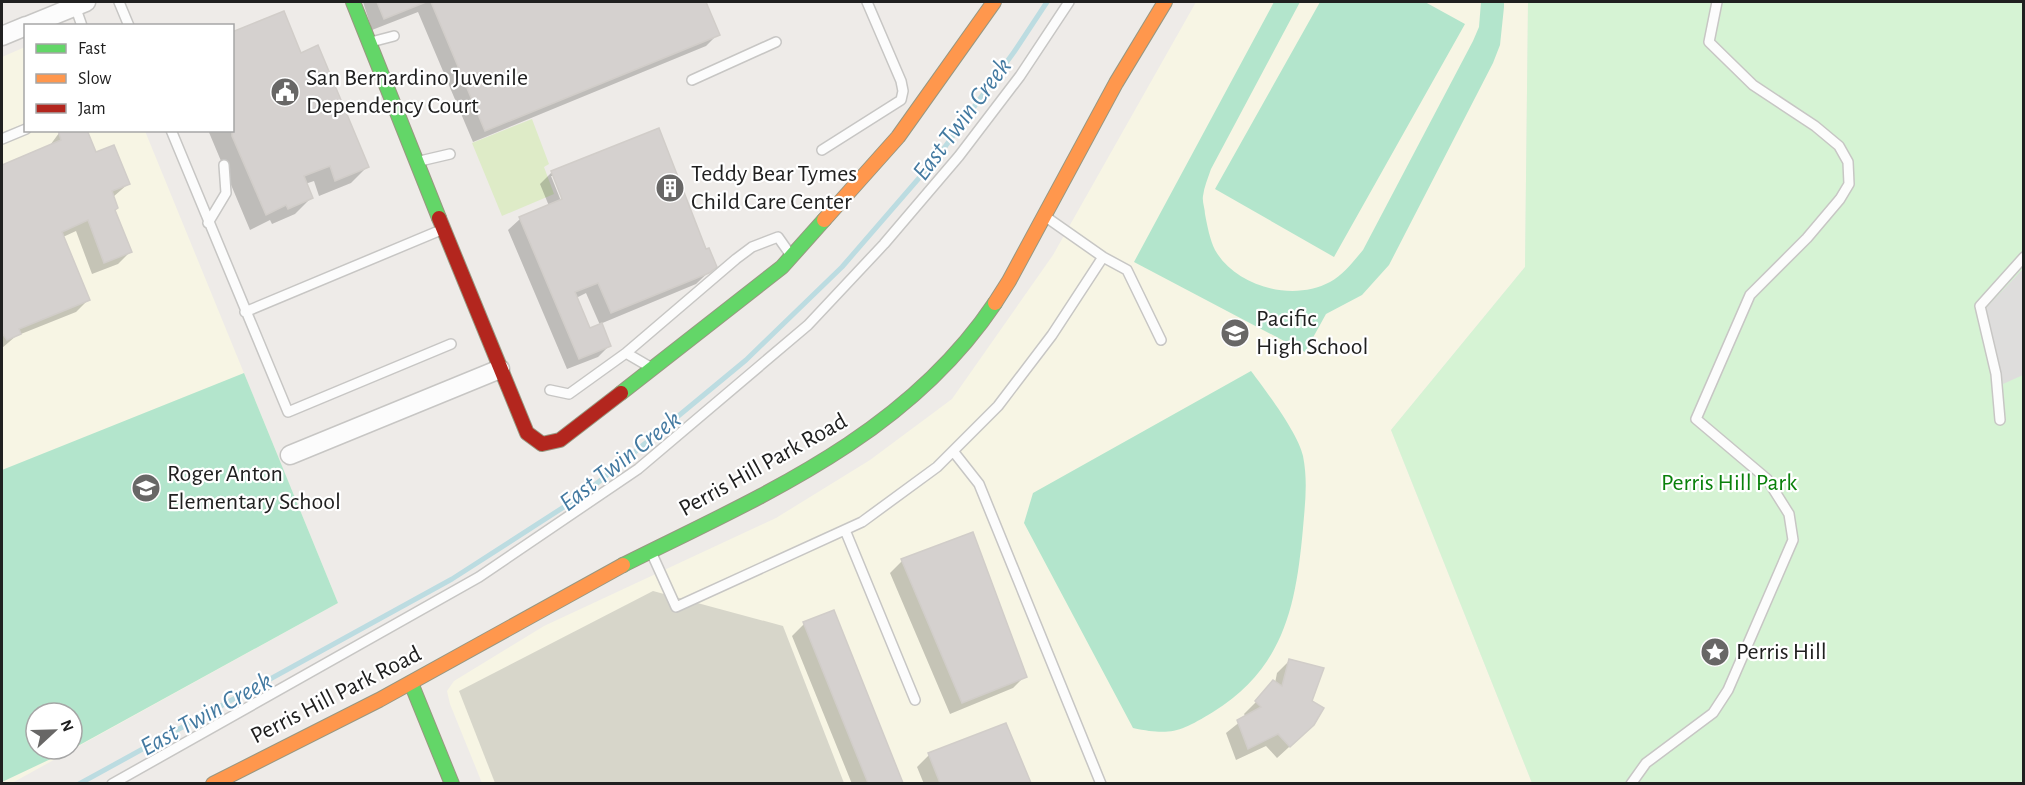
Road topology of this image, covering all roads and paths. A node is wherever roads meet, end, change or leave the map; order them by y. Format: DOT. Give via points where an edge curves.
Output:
graph roads {
  1 [pos="119,2"];
  2 [pos="353,2"];
  3 [pos="867,2"];
  4 [pos="994,2"];
  5 [pos="1069,2"];
  6 [pos="1165,2"];
  7 [pos="1717,2"];
  8 [pos="80,4"];
  9 [pos="31,24"];
  10 [pos="82,24"];
  11 [pos="128,24"];
  12 [pos="24,27"];
  13 [pos="2,36"];
  14 [pos="394,36"];
  15 [pos="369,42"];
  16 [pos="776,42"];
  17 [pos="692,80"];
  18 [pos="24,130"];
  19 [pos="172,132"];
  20 [pos="2,139"];
  21 [pos="822,150"];
  22 [pos="450,154"];
  23 [pos="417,162"];
  24 [pos="224,165"];
  25 [pos="1044,216"];
  26 [pos="208,223"];
  27 [pos="444,229"];
  28 [pos="792,256"];
  29 [pos="1103,257"];
  30 [pos="2024,257"];
  31 [pos="245,312"];
  32 [pos="1161,340"];
  33 [pos="451,344"];
  34 [pos="626,353"];
  35 [pos="500,369"];
  36 [pos="653,369"];
  37 [pos="550,390"];
  38 [pos="2000,420"];
  39 [pos="953,451"];
  40 [pos="290,455"];
  41 [pos="845,530"];
  42 [pos="651,552"];
  43 [pos="411,683"];
  44 [pos="915,700"];
  45 [pos="112,783"];
  46 [pos="213,783"];
  47 [pos="452,783"];
  48 [pos="1101,783"];
  49 [pos="1631,783"];
  1 -- 11 [label="lane"];
  2 -- 15 [label="street"];
  3 -- 21 [label="lane" via="901,81 901,100"];
  4 -- 28 [label="street" via="898,137"];
  5 -- 45 [label="lane" via="1020,76 959,156 884,244 808,325 638,470 479,577"];
  6 -- 25 [label="street, Perris Hill Park Road"];
  7 -- 49 [label="lane" via="1709,42 1753,85 1839,146 1848,162 1849,184 1807,238 1750,295 1696,419 1767,479 1790,514 1792,540 1782,570 1728,690 1713,713 1646,763"];
  8 -- 9 [label="street"];
  8 -- 10 [label="lane"];
  12 -- 13 [label="street"];
  14 -- 15 [label="lane"];
  15 -- 23 [label="street"];
  16 -- 17 [label="lane"];
  18 -- 20 [label="lane"];
  19 -- 26 [label="lane"];
  22 -- 23 [label="lane"];
  23 -- 27 [label="street"];
  24 -- 26 [label="lane" via="226,193"];
  25 -- 29 [label="lane"];
  25 -- 42 [label="street, Perris Hill Park Road" via="983,320 933,377 884,421 828,460"];
  26 -- 31 [label="lane"];
  27 -- 31 [label="lane"];
  27 -- 35 [label="street"];
  28 -- 34 [label="lane" via="778,237 752,247"];
  28 -- 36 [label="street"];
  29 -- 32 [label="lane" via="1127,270"];
  29 -- 39 [label="lane" via="1052,335 998,406"];
  30 -- 38 [label="lane" via="1980,306 1996,374"];
  31 -- 33 [label="lane" via="288,412"];
  34 -- 36 [label="lane"];
  34 -- 37 [label="lane" via="569,394"];
  35 -- 36 [label="street" via="527,433 542,444 560,440"];
  35 -- 40 [label="street"];
  39 -- 41 [label="lane" via="888,505"];
  39 -- 48 [label="lane" via="979,484"];
  41 -- 42 [label="lane" via="676,607"];
  41 -- 44 [label="lane"];
  42 -- 43 [label="street, Perris Hill Park Road"];
  43 -- 46 [label="street, Perris Hill Park Road"];
  43 -- 47 [label="street"];
}
